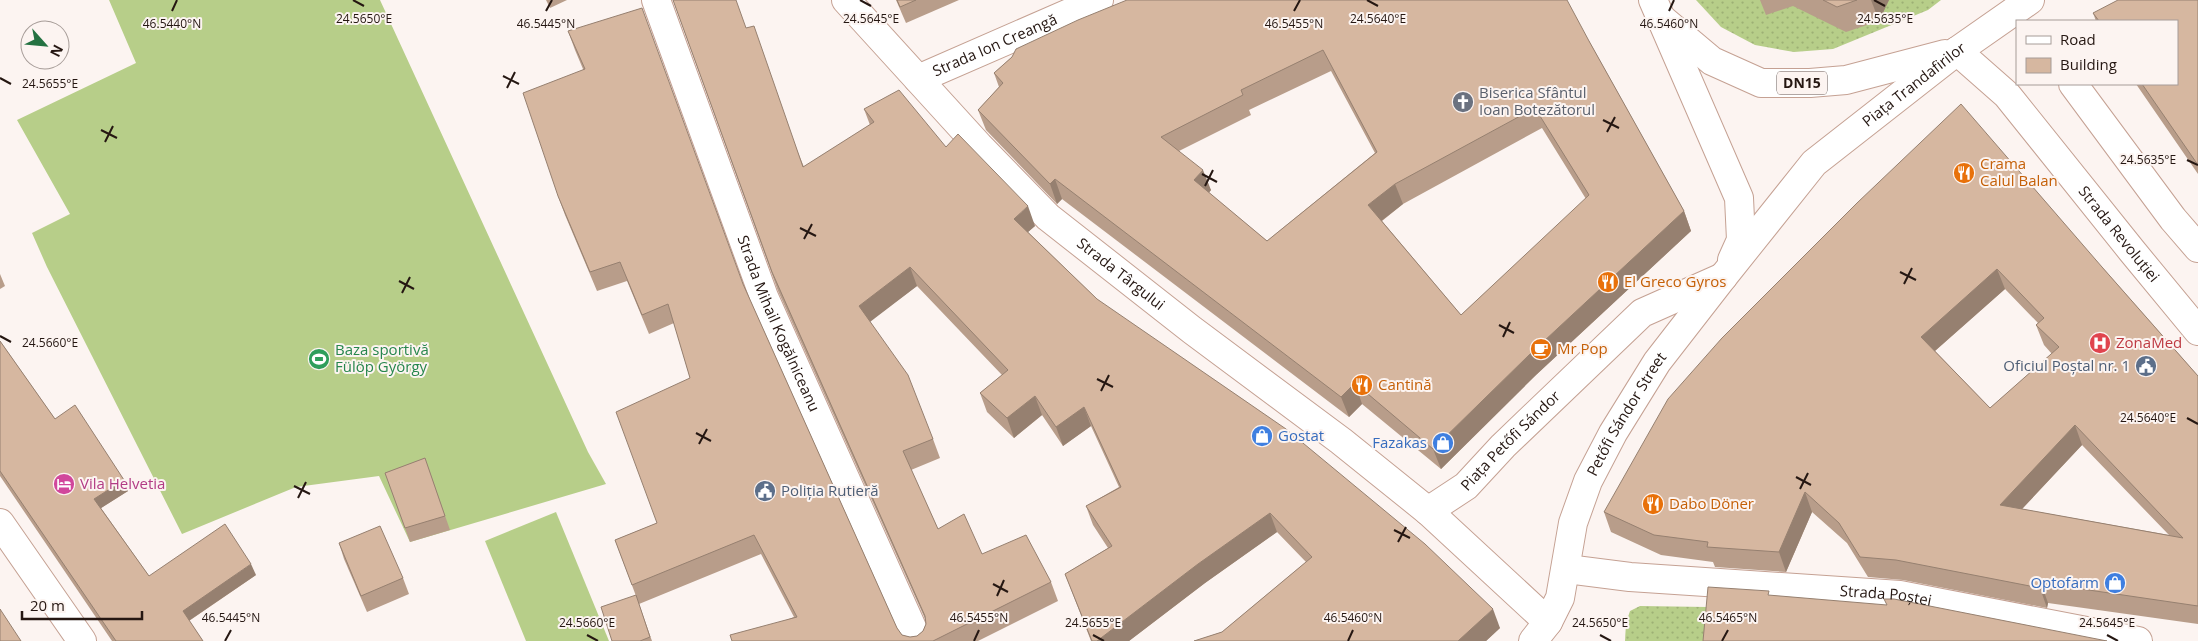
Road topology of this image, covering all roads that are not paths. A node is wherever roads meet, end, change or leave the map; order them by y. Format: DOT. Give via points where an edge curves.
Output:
graph roads {
  1 [pos="656,0"];
  2 [pos="846,0"];
  3 [pos="1099,0"];
  4 [pos="2030,6"];
  5 [pos="1657,10"];
  6 [pos="1957,51"];
  7 [pos="918,79"];
  8 [pos="2074,85"];
  9 [pos="2198,248"];
  10 [pos="1723,277"];
  11 [pos="2198,331"];
  12 [pos="1428,511"];
  13 [pos="0,523"];
  14 [pos="1566,569"];
  15 [pos="1540,632"];
  16 [pos="82,641"];
  17 [pos="918,641"];
  18 [pos="2138,641"];
  1 -- 17 [label="street, Strada Mihail Kogălniceanu" via="764,297"];
  2 -- 7 [label="street, Strada Târgului"];
  3 -- 7 [label="street, Strada Ion Creangă"];
  4 -- 6 [label="street"];
  5 -- 6 [label="street, Piața Trandafirilor / DN15" via="1712,60 1761,83 1846,80"];
  5 -- 10 [label="street" via="1739,198 1742,240"];
  6 -- 10 [label="street, Piața Trandafirilor" via="1814,163"];
  6 -- 11 [label="street, Strada Revoluției" via="2007,95"];
  7 -- 12 [label="street, Strada Târgului" via="1048,217"];
  8 -- 9 [label="street" via="2172,220"];
  10 -- 12 [label="street, Piața Petőfi Sándor" via="1642,313 1466,486"];
  10 -- 14 [label="street, Petőfi Sándor Street" via="1657,362 1613,433 1588,481 1573,523"];
  12 -- 15 [label="street"];
  13 -- 16 [label="street"];
  14 -- 15 [label="street" via="1560,598"];
  14 -- 18 [label="street" via="1630,577 1900,595"];
}
